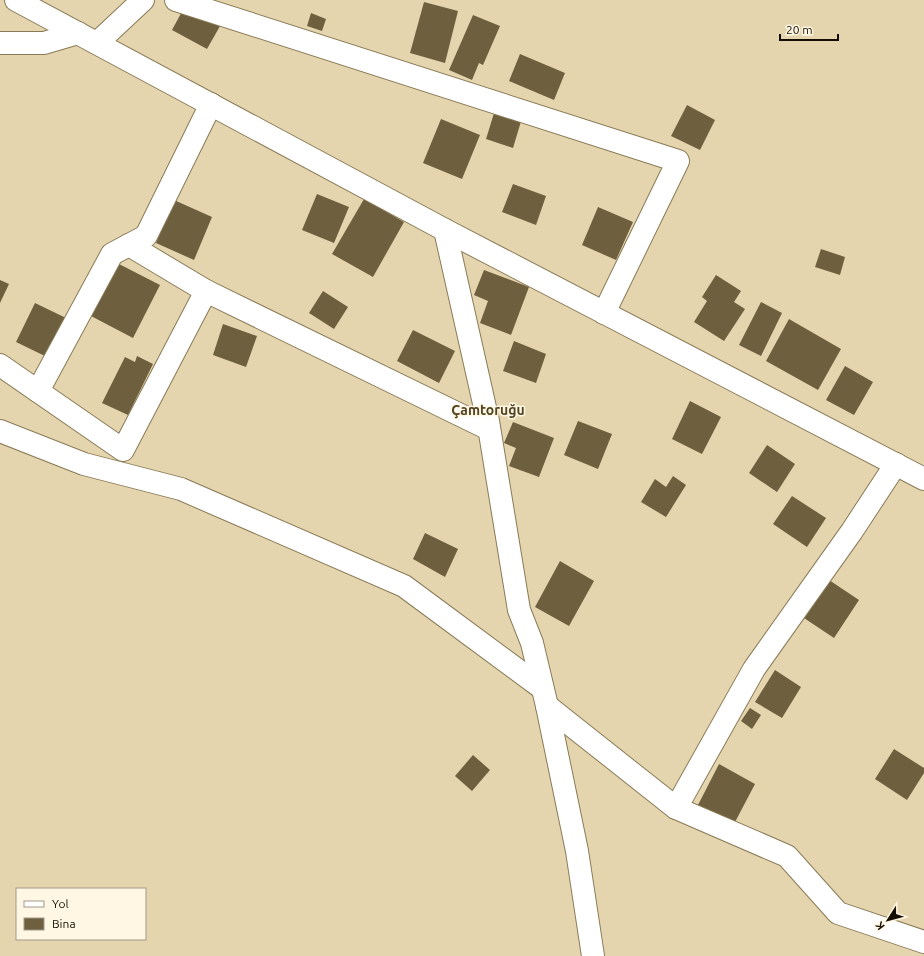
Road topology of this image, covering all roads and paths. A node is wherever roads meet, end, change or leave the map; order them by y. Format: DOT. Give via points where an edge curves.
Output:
graph roads {
  1 [pos="16,0"];
  2 [pos="143,0"];
  3 [pos="176,0"];
  4 [pos="78,33"];
  5 [pos="0,43"];
  6 [pos="97,43"];
  7 [pos="211,104"];
  8 [pos="445,230"];
  9 [pos="129,245"];
  10 [pos="206,291"];
  11 [pos="604,312"];
  12 [pos="0,365"];
  13 [pos="38,391"];
  14 [pos="489,429"];
  15 [pos="0,430"];
  16 [pos="896,464"];
  17 [pos="924,479"];
  18 [pos="544,697"];
  19 [pos="676,808"];
  20 [pos="924,942"];
  21 [pos="593,956"];
  1 -- 4 [label="street"];
  2 -- 6 [label="street"];
  3 -- 11 [label="street" via="678,161"];
  4 -- 5 [label="street" via="44,43"];
  4 -- 6 [label="street"];
  6 -- 7 [label="street"];
  7 -- 8 [label="street"];
  7 -- 9 [label="street" via="146,236"];
  8 -- 11 [label="street"];
  8 -- 14 [label="street"];
  9 -- 10 [label="street"];
  9 -- 13 [label="street" via="112,254"];
  10 -- 13 [label="street" via="123,450"];
  10 -- 14 [label="street"];
  11 -- 16 [label="street"];
  12 -- 13 [label="street"];
  14 -- 18 [label="street" via="520,610 532,643"];
  15 -- 18 [label="street" via="84,464 181,489 404,586"];
  16 -- 17 [label="street"];
  16 -- 19 [label="street" via="754,669"];
  18 -- 19 [label="street"];
  18 -- 21 [label="street" via="577,851"];
  19 -- 20 [label="street" via="787,856 838,913"];
}
